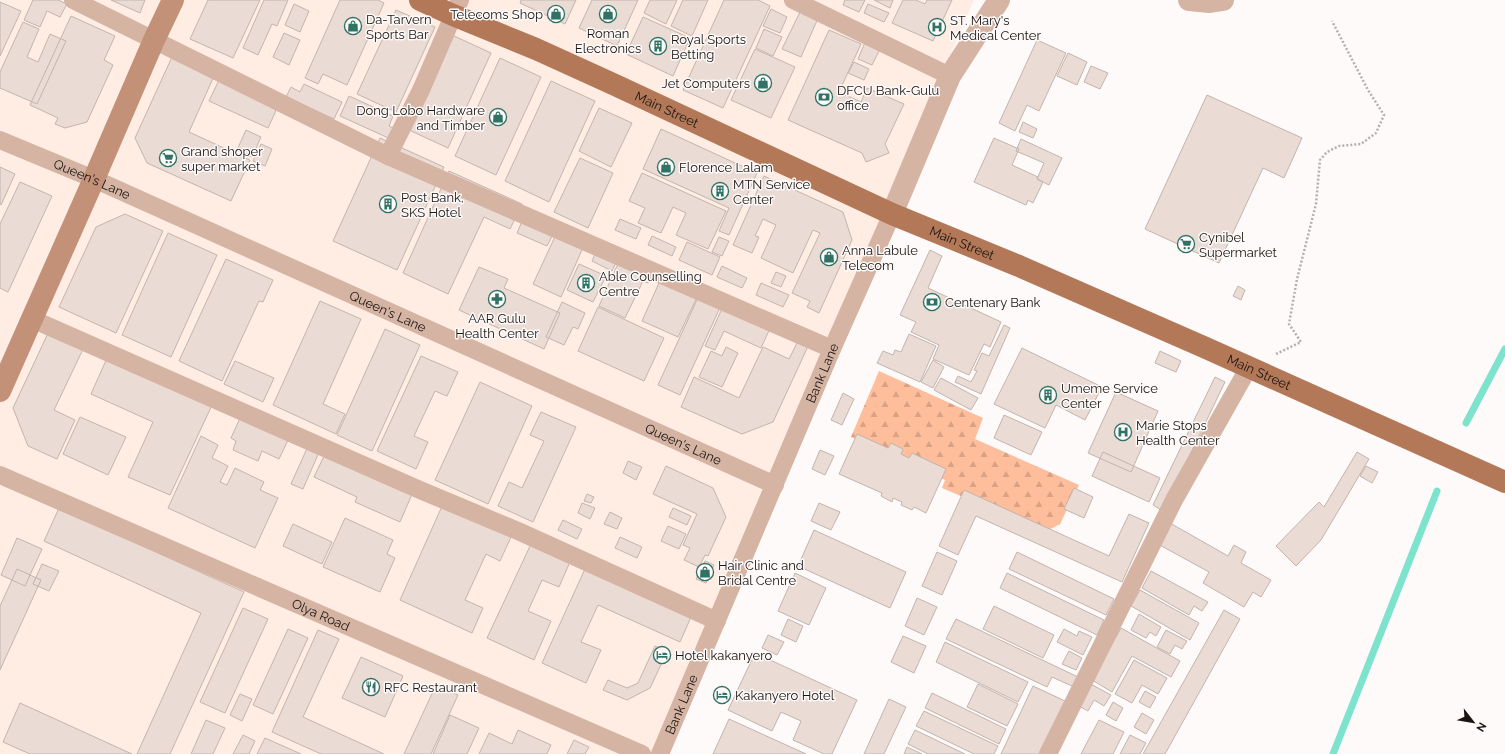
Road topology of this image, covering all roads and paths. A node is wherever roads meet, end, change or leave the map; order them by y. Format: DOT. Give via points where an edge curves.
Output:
graph roads {
  1 [pos="74,0"];
  2 [pos="173,0"];
  3 [pos="420,0"];
  4 [pos="793,0"];
  5 [pos="999,0"];
  6 [pos="1189,0"];
  7 [pos="1220,1"];
  8 [pos="457,8"];
  9 [pos="1332,21"];
  10 [pos="154,40"];
  11 [pos="950,76"];
  12 [pos="0,140"];
  13 [pos="388,156"];
  14 [pos="94,179"];
  15 [pos="892,214"];
  16 [pos="32,319"];
  17 [pos="832,349"];
  18 [pos="1249,367"];
  19 [pos="0,391"];
  20 [pos="0,474"];
  21 [pos="1505,482"];
  22 [pos="775,484"];
  23 [pos="716,622"];
  24 [pos="642,754"];
  25 [pos="660,754"];
  26 [pos="1048,754"];
  1 -- 10 [label="street"];
  2 -- 10 [label="main road"];
  3 -- 8 [label="main road, Main Street"];
  4 -- 11 [label="street"];
  5 -- 11 [label="street, Bank Lane"];
  6 -- 7 [label="street"];
  8 -- 13 [label="street" via="421,90"];
  8 -- 15 [label="main road, Main Street" via="536,49"];
  9 -- 18 [label="path" via="1384,115 1376,133 1361,144 1339,146 1327,152 1320,160 1316,204 1297,279 1289,324 1301,342"];
  10 -- 13 [label="street"];
  10 -- 14 [label="main road"];
  11 -- 15 [label="street, Bank Lane"];
  12 -- 14 [label="street, Queen's Lane"];
  13 -- 17 [label="street"];
  14 -- 16 [label="main road"];
  14 -- 22 [label="street, Queen's Lane"];
  15 -- 17 [label="street, Bank Lane"];
  15 -- 18 [label="main road, Main Street" via="1019,266"];
  16 -- 19 [label="main road"];
  16 -- 23 [label="street" via="518,531"];
  17 -- 22 [label="street, Bank Lane"];
  18 -- 21 [label="main road, Main Street"];
  18 -- 26 [label="street" via="1174,500"];
  20 -- 24 [label="street, Olya Road"];
  22 -- 23 [label="street, Bank Lane"];
  23 -- 25 [label="street, Bank Lane"];
}
